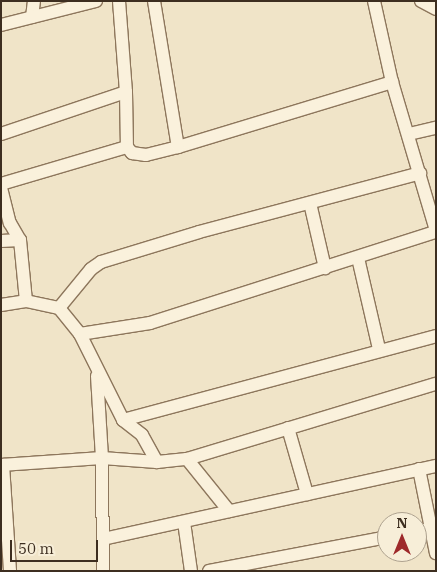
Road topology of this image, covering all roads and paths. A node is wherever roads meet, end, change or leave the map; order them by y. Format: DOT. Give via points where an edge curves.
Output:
graph roads {
  1 [pos="34,1"];
  2 [pos="96,1"];
  3 [pos="119,1"];
  4 [pos="154,1"];
  5 [pos="374,1"];
  6 [pos="421,1"];
  7 [pos="436,9"];
  8 [pos="32,17"];
  9 [pos="1,25"];
  10 [pos="392,82"];
  11 [pos="126,92"];
  12 [pos="436,128"];
  13 [pos="1,134"];
  14 [pos="409,134"];
  15 [pos="127,146"];
  16 [pos="178,148"];
  17 [pos="420,173"];
  18 [pos="1,184"];
  19 [pos="1,188"];
  20 [pos="310,203"];
  21 [pos="436,231"];
  22 [pos="20,240"];
  23 [pos="1,241"];
  24 [pos="358,258"];
  25 [pos="325,268"];
  26 [pos="26,301"];
  27 [pos="1,305"];
  28 [pos="59,308"];
  29 [pos="80,334"];
  30 [pos="436,336"];
  31 [pos="379,349"];
  32 [pos="97,371"];
  33 [pos="436,384"];
  34 [pos="123,420"];
  35 [pos="288,428"];
  36 [pos="102,458"];
  37 [pos="187,459"];
  38 [pos="157,462"];
  39 [pos="2,465"];
  40 [pos="436,466"];
  41 [pos="419,469"];
  42 [pos="3,490"];
  43 [pos="307,494"];
  44 [pos="229,511"];
  45 [pos="184,522"];
  46 [pos="432,529"];
  47 [pos="427,530"];
  48 [pos="377,539"];
  49 [pos="103,540"];
  50 [pos="436,553"];
  51 [pos="10,571"];
  52 [pos="103,571"];
  53 [pos="191,571"];
  54 [pos="209,571"];
  1 -- 8 [label="street"];
  2 -- 8 [label="street"];
  3 -- 11 [label="street"];
  4 -- 16 [label="street"];
  5 -- 10 [label="street"];
  6 -- 7 [label="street"];
  8 -- 9 [label="street"];
  10 -- 14 [label="street"];
  10 -- 16 [label="street"];
  11 -- 13 [label="street"];
  11 -- 15 [label="street"];
  12 -- 14 [label="street"];
  14 -- 17 [label="street"];
  15 -- 16 [label="street" via="132,153 146,155"];
  15 -- 18 [label="street"];
  17 -- 20 [label="street"];
  17 -- 21 [label="street"];
  19 -- 22 [label="street" via="8,218"];
  20 -- 25 [label="street"];
  20 -- 28 [label="street" via="101,262 91,269"];
  21 -- 24 [label="street"];
  22 -- 23 [label="street"];
  22 -- 26 [label="street"];
  24 -- 25 [label="street"];
  24 -- 31 [label="street"];
  25 -- 29 [label="street" via="150,323"];
  26 -- 27 [label="street"];
  26 -- 28 [label="street"];
  28 -- 29 [label="street"];
  29 -- 32 [label="street"];
  30 -- 31 [label="street"];
  31 -- 34 [label="street"];
  32 -- 34 [label="street"];
  32 -- 36 [label="street"];
  33 -- 35 [label="street"];
  34 -- 38 [label="street" via="142,435"];
  35 -- 37 [label="street"];
  35 -- 43 [label="street"];
  36 -- 38 [label="street"];
  36 -- 39 [label="street"];
  36 -- 49 [label="street"];
  37 -- 38 [label="street"];
  37 -- 44 [label="street"];
  39 -- 42 [label="street"];
  40 -- 41 [label="street"];
  41 -- 43 [label="street"];
  41 -- 46 [label="street"];
  42 -- 51 [label="street"];
  43 -- 44 [label="street"];
  44 -- 45 [label="street"];
  45 -- 49 [label="street"];
  45 -- 53 [label="street"];
  46 -- 47 [label="street"];
  46 -- 50 [label="street"];
  48 -- 54 [label="street"];
  49 -- 52 [label="street"];
}
